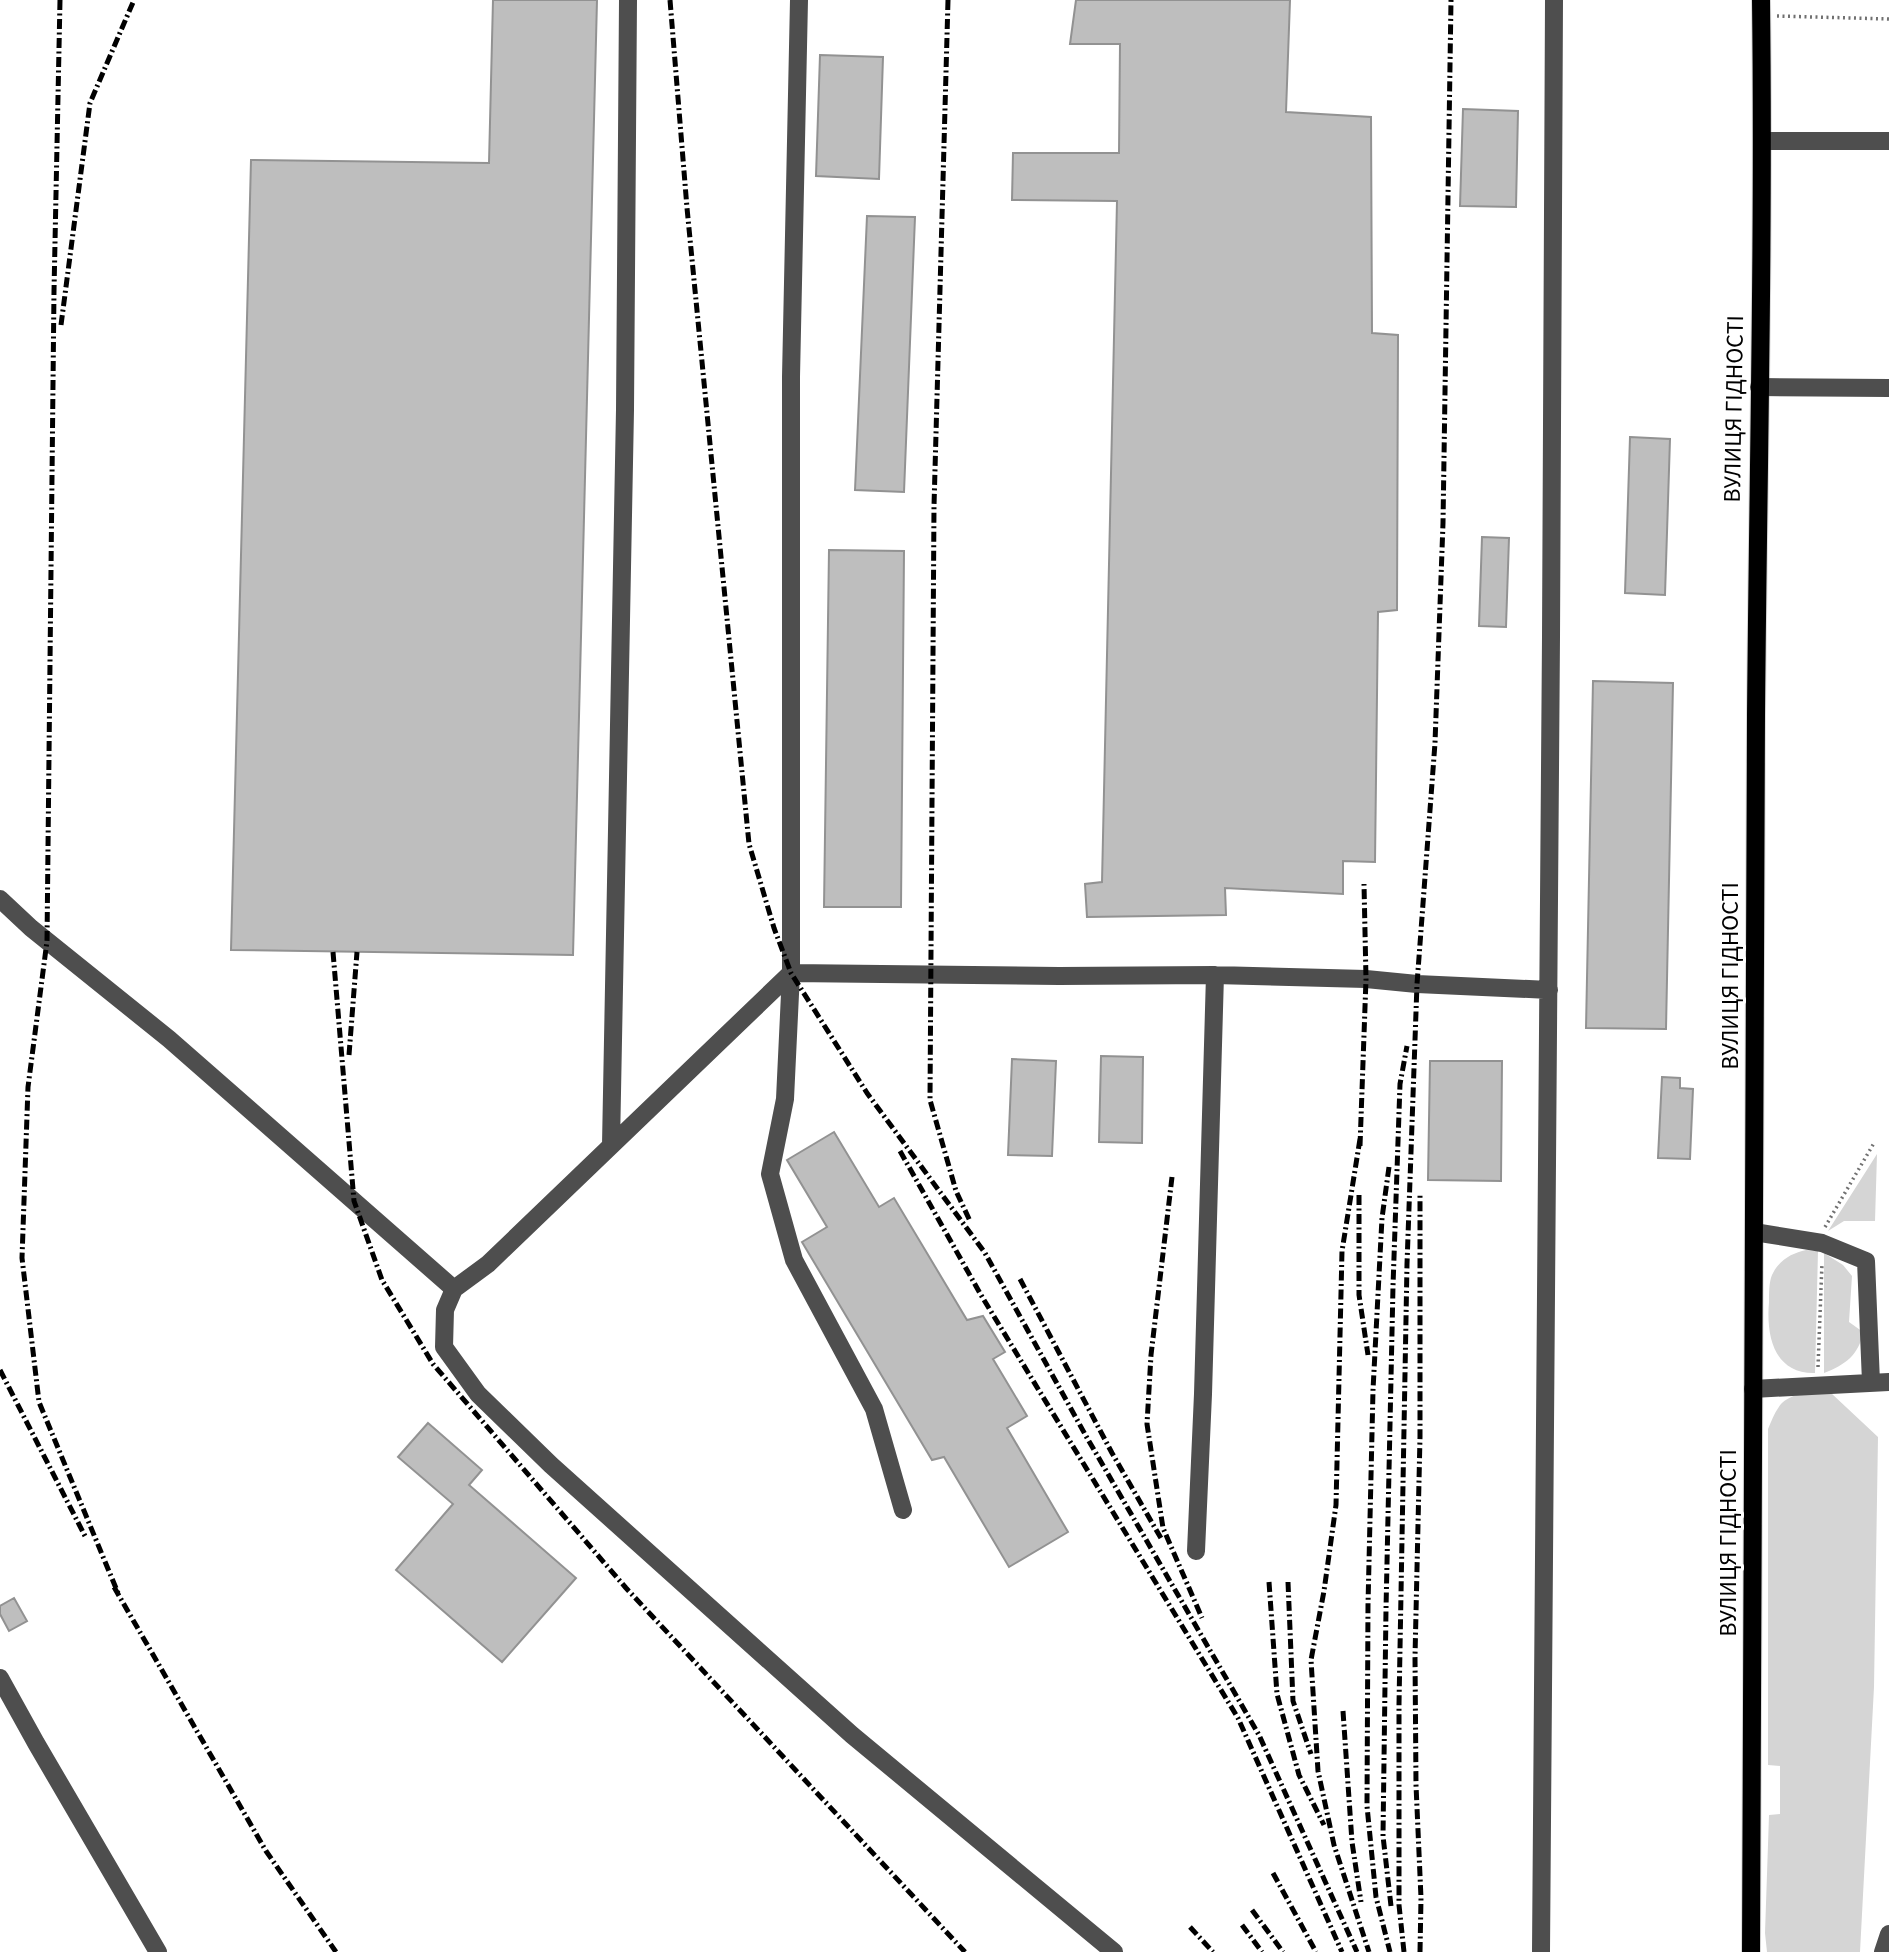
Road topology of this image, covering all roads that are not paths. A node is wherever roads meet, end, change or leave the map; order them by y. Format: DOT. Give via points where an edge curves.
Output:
graph roads {
  1 [pos="628,0"];
  2 [pos="799,0"];
  3 [pos="1554,0"];
  4 [pos="1761,8"];
  5 [pos="1762,141"];
  6 [pos="1889,141"];
  7 [pos="1889,372"];
  8 [pos="1759,387"];
  9 [pos="1880,388"];
  10 [pos="0,899"];
  11 [pos="791,973"];
  12 [pos="1216,975"];
  13 [pos="1549,990"];
  14 [pos="611,1145"];
  15 [pos="1754,1232"];
  16 [pos="454,1289"];
  17 [pos="1880,1382"];
  18 [pos="1753,1389"];
  19 [pos="903,1510"];
  20 [pos="1196,1551"];
  21 [pos="0,1678"];
  22 [pos="1889,1934"];
  23 [pos="158,1952"];
  24 [pos="1114,1952"];
  25 [pos="1541,1952"];
  26 [pos="1751,1952"];
  27 [pos="1883,1952"];
  1 -- 14 [label="street"];
  2 -- 11 [label="street" via="791,377"];
  3 -- 13 [label="street"];
  4 -- 5 [label="main road, ВУЛИЦЯ ГІДНОСТІ"];
  5 -- 6 [label="street"];
  5 -- 8 [label="main road, ВУЛИЦЯ ГІДНОСТІ"];
  7 -- 9 [label="street"];
  8 -- 9 [label="street"];
  8 -- 15 [label="main road, ВУЛИЦЯ ГІДНОСТІ"];
  10 -- 16 [label="street" via="169,1039"];
  11 -- 12 [label="street"];
  11 -- 14 [label="street"];
  11 -- 19 [label="street" via="785,1099 770,1174 794,1260 874,1409"];
  12 -- 13 [label="street"];
  12 -- 20 [label="street"];
  13 -- 25 [label="street"];
  14 -- 16 [label="street" via="488,1264"];
  15 -- 17 [label="street" via="1822,1243 1866,1261"];
  15 -- 18 [label="main road, ВУЛИЦЯ ГІДНОСТІ"];
  16 -- 24 [label="street" via="445,1310 444,1347 478,1394 852,1735"];
  17 -- 18 [label="street"];
  18 -- 26 [label="main road, ВУЛИЦЯ ГІДНОСТІ"];
  21 -- 23 [label="street"];
  22 -- 27 [label="street"];
}
